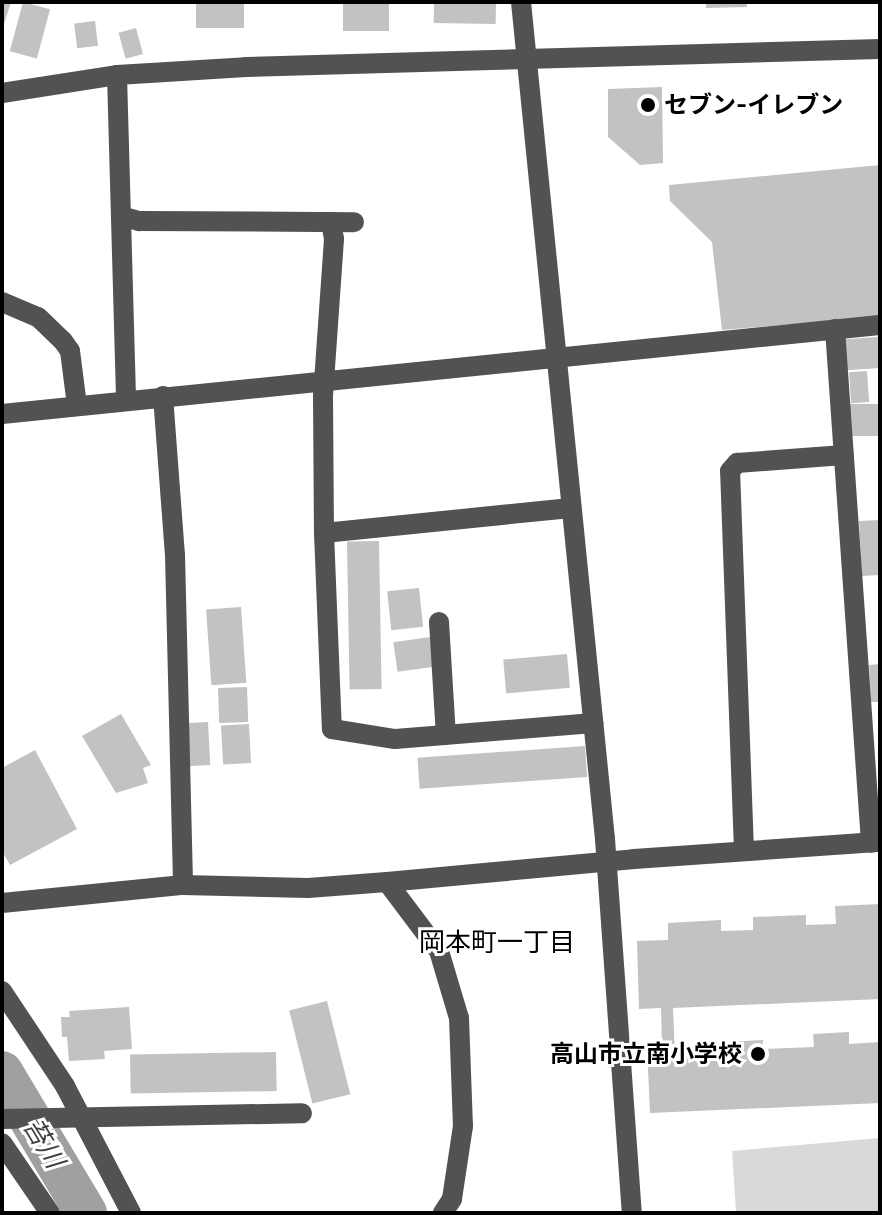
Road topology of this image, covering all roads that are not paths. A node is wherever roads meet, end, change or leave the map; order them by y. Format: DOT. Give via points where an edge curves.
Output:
graph roads {
  1 [pos="521,2"];
  2 [pos="880,49"];
  3 [pos="526,61"];
  4 [pos="117,75"];
  5 [pos="2,93"];
  6 [pos="121,216"];
  7 [pos="331,222"];
  8 [pos="354,222"];
  9 [pos="2,302"];
  10 [pos="880,325"];
  11 [pos="835,329"];
  12 [pos="556,357"];
  13 [pos="325,380"];
  14 [pos="163,396"];
  15 [pos="126,401"];
  16 [pos="77,406"];
  17 [pos="2,414"];
  18 [pos="844,455"];
  19 [pos="571,508"];
  20 [pos="324,533"];
  21 [pos="439,622"];
  22 [pos="593,723"];
  23 [pos="446,735"];
  24 [pos="876,842"];
  25 [pos="744,851"];
  26 [pos="607,862"];
  27 [pos="387,882"];
  28 [pos="183,885"];
  29 [pos="2,903"];
  30 [pos="2,991"];
  31 [pos="302,1113"];
  32 [pos="75,1117"];
  33 [pos="2,1119"];
  34 [pos="2,1143"];
  35 [pos="50,1213"];
  36 [pos="131,1213"];
  37 [pos="443,1213"];
  38 [pos="632,1213"];
  1 -- 3 [label="street"];
  2 -- 3 [label="street"];
  3 -- 4 [label="street"];
  3 -- 12 [label="street"];
  4 -- 5 [label="street"];
  4 -- 6 [label="street"];
  6 -- 7 [label="street" via="139,221"];
  6 -- 15 [label="street"];
  7 -- 8 [label="street"];
  7 -- 13 [label="street"];
  9 -- 16 [label="street" via="38,317 63,341 70,351"];
  10 -- 11 [label="street"];
  11 -- 12 [label="street"];
  11 -- 18 [label="street"];
  12 -- 13 [label="street"];
  12 -- 19 [label="street"];
  13 -- 14 [label="street"];
  13 -- 20 [label="street"];
  14 -- 15 [label="street"];
  14 -- 28 [label="street" via="175,555"];
  15 -- 16 [label="street"];
  16 -- 17 [label="street"];
  18 -- 24 [label="street"];
  18 -- 25 [label="street" via="737,463 730,471"];
  19 -- 20 [label="street"];
  19 -- 22 [label="street"];
  20 -- 23 [label="street" via="332,729 395,739"];
  21 -- 23 [label="street"];
  22 -- 23 [label="street"];
  22 -- 26 [label="street"];
  24 -- 25 [label="street"];
  25 -- 26 [label="street"];
  26 -- 27 [label="street"];
  26 -- 38 [label="street"];
  27 -- 28 [label="street" via="308,888"];
  27 -- 37 [label="street" via="439,951 459,1018 463,1126 452,1199"];
  28 -- 29 [label="street"];
  30 -- 32 [label="street"];
  31 -- 32 [label="street"];
  32 -- 33 [label="street"];
  32 -- 36 [label="street"];
  34 -- 35 [label="street"];
}
